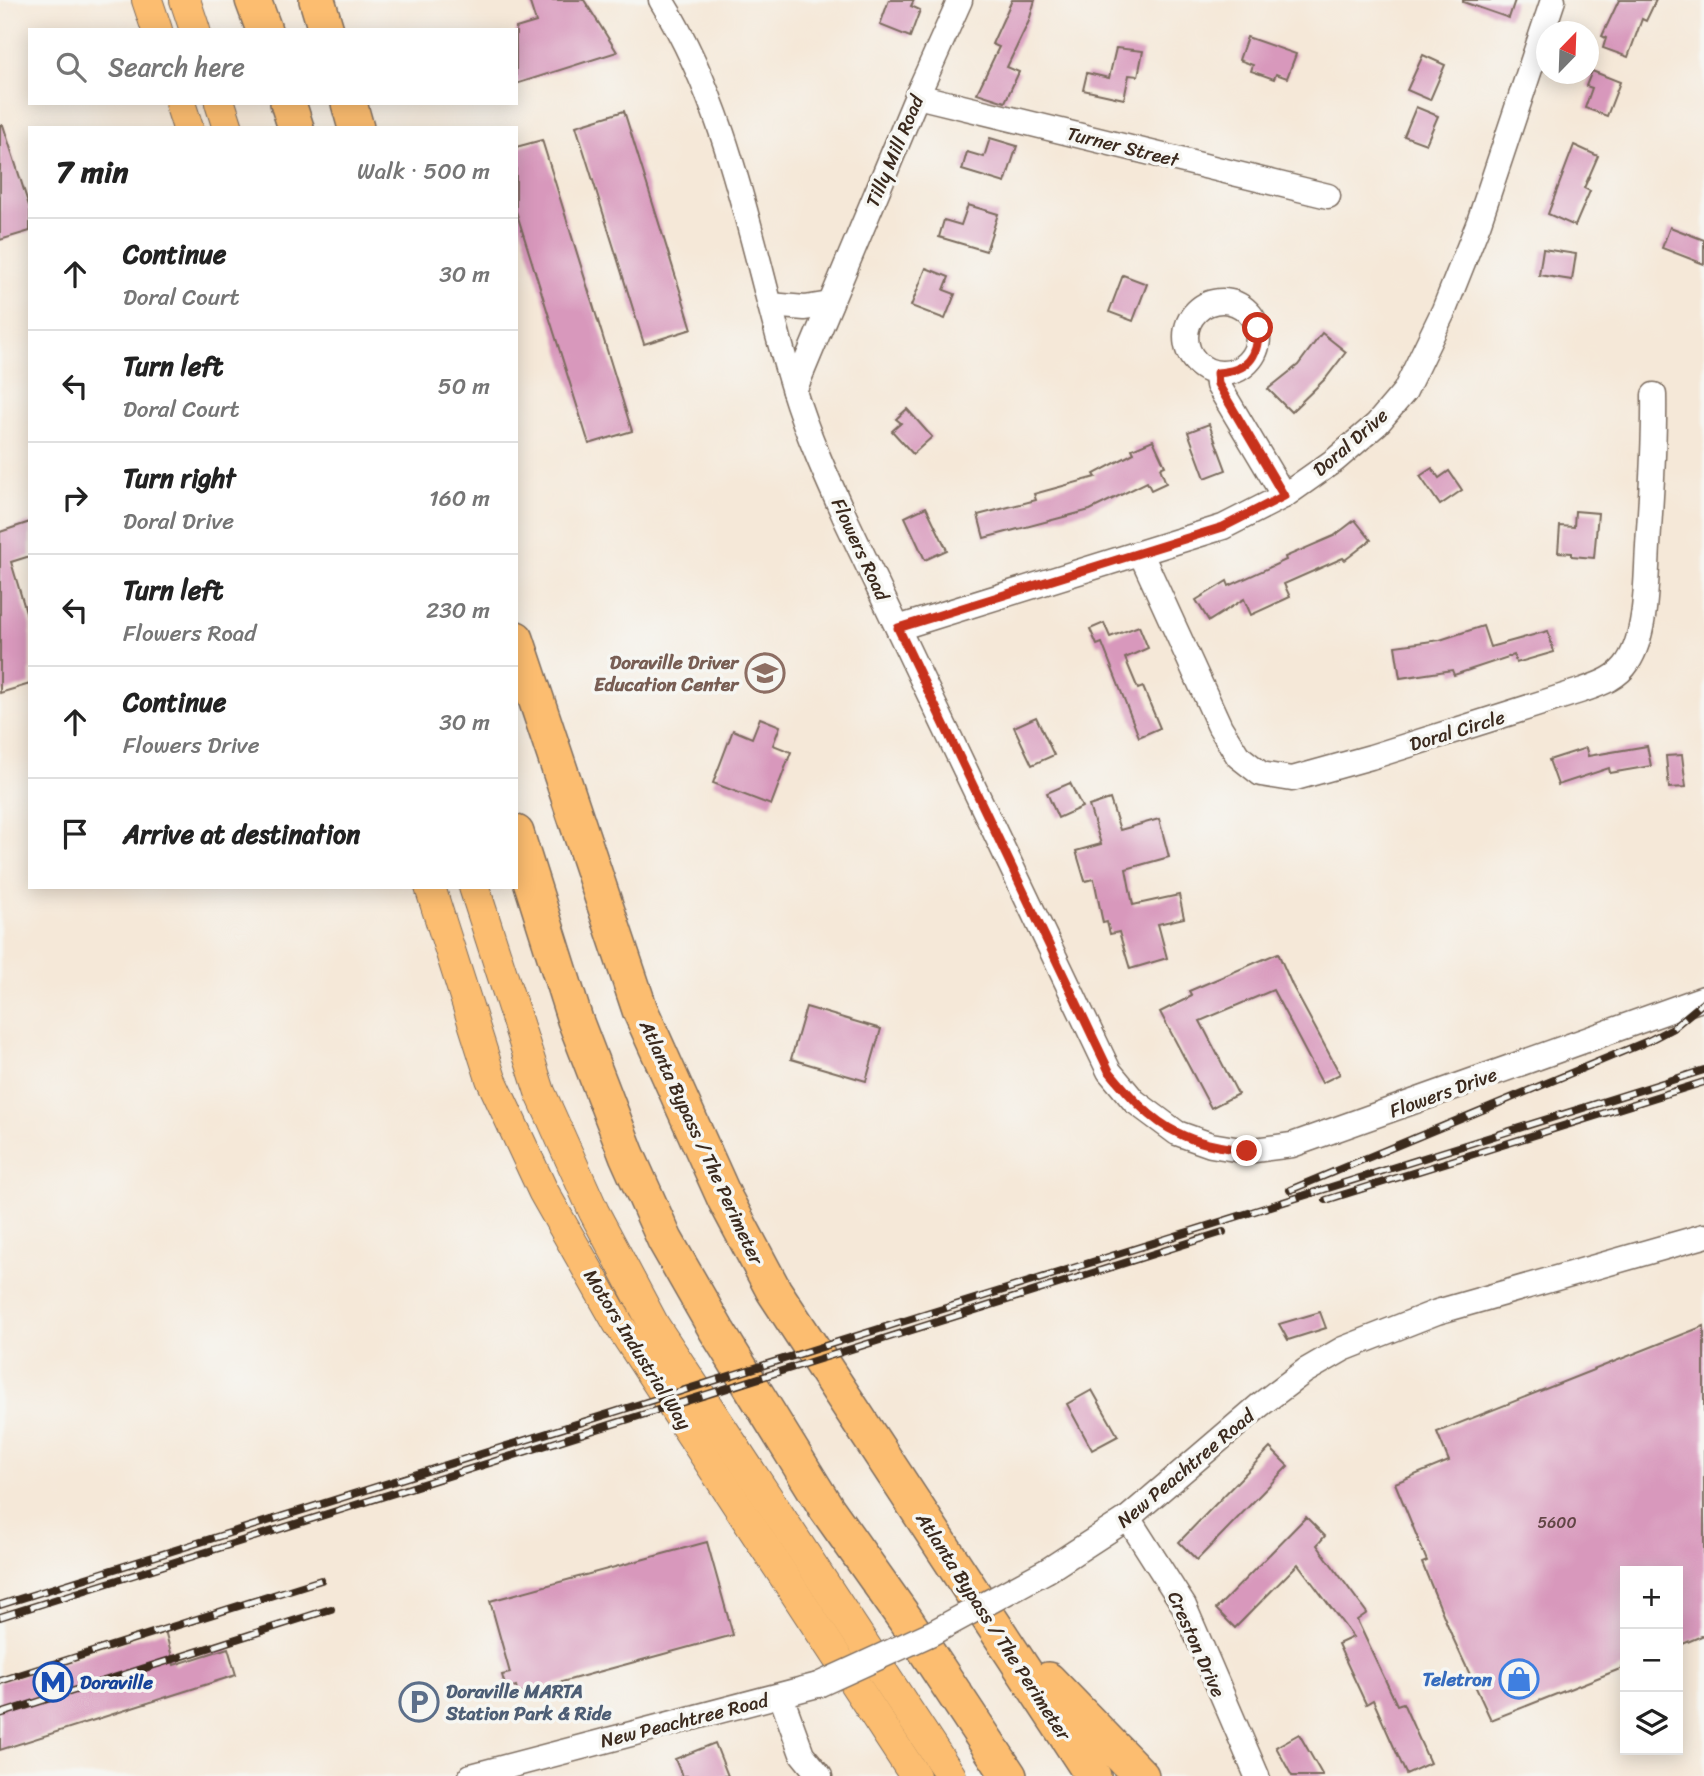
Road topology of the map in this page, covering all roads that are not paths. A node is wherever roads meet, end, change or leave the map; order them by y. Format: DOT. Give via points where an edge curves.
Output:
graph roads {
  1 [pos="147,0"];
  2 [pos="185,0"];
  3 [pos="253,0"];
  4 [pos="317,0"];
  5 [pos="661,0"];
  6 [pos="960,0"];
  7 [pos="1553,0"];
  8 [pos="156,28"];
  9 [pos="194,28"];
  10 [pos="263,28"];
  11 [pos="325,28"];
  12 [pos="917,96"];
  13 [pos="181,105"];
  14 [pos="221,105"];
  15 [pos="289,105"];
  16 [pos="350,105"];
  17 [pos="187,126"];
  18 [pos="227,126"];
  19 [pos="295,126"];
  20 [pos="355,126"];
  21 [pos="1328,196"];
  22 [pos="830,304"];
  23 [pos="770,305"];
  24 [pos="1217,373"];
  25 [pos="793,391"];
  26 [pos="1654,395"];
  27 [pos="1284,496"];
  28 [pos="1141,554"];
  29 [pos="898,628"];
  30 [pos="518,645"];
  31 [pos="518,839"];
  32 [pos="431,889"];
  33 [pos="475,889"];
  34 [pos="1704,998"];
  35 [pos="1177,1133"];
  36 [pos="1704,1236"];
  37 [pos="1128,1518"];
  38 [pos="988,1616"];
  39 [pos="780,1696"];
  40 [pos="478,1775"];
  41 [pos="820,1776"];
  42 [pos="915,1776"];
  43 [pos="951,1776"];
  44 [pos="1009,1776"];
  45 [pos="1093,1776"];
  46 [pos="1141,1776"];
  47 [pos="1257,1776"];
  1 -- 8 [label="main road"];
  2 -- 9 [label="main road"];
  3 -- 10 [label="highway"];
  4 -- 11 [label="highway"];
  5 -- 23 [label="street, Flowers Road" via="691,58 741,191"];
  6 -- 12 [label="street, Tilly Mill Road"];
  7 -- 27 [label="street, Doral Drive" via="1479,222 1405,391 1377,424"];
  12 -- 21 [label="street, Turner Street"];
  12 -- 22 [label="street, Tilly Mill Road"];
  13 -- 17 [label="main road"];
  14 -- 18 [label="main road"];
  15 -- 19 [label="highway"];
  16 -- 20 [label="highway"];
  22 -- 23 [label="street" via="805,308"];
  22 -- 25 [label="street, Tilly Mill Road"];
  23 -- 25 [label="street, Flowers Road"];
  24 -- 27 [label="street" via="1218,384"];
  25 -- 29 [label="street, Flowers Road" via="836,497"];
  26 -- 28 [label="street, Doral Circle" via="1645,589 1639,635 1628,662 1611,679 1583,690 1371,757 1292,779 1261,774 1238,756 1220,727"];
  27 -- 28 [label="street, Doral Drive" via="1223,527"];
  28 -- 29 [label="street, Doral Drive"];
  29 -- 35 [label="street, Flowers Road" via="1109,1071 1134,1101"];
  30 -- 38 [label="highway, Atlanta Bypass / The Perimeter" via="640,1010 725,1199 774,1291"];
  31 -- 44 [label="highway" via="575,1020 665,1240 827,1509"];
  32 -- 42 [label="main road, Motors Industrial Way" via="491,1079 543,1191 618,1323"];
  33 -- 43 [label="main road, Motors Industrial Way" via="540,1092 618,1259 654,1325"];
  34 -- 35 [label="street, Flowers Drive" via="1310,1141 1247,1151"];
  36 -- 37 [label="street, New Peachtree Road" via="1437,1312 1343,1349 1304,1371 1260,1405"];
  37 -- 39 [label="street, New Peachtree Road, bridge" via="1048,1570 932,1633 818,1685"];
  37 -- 47 [label="street, Creston Drive" via="1184,1606"];
  38 -- 45 [label="highway, Atlanta Bypass / The Perimeter"];
  38 -- 46 [label="highway"];
  39 -- 40 [label="street, New Peachtree Road"];
  39 -- 41 [label="street" via="802,1754"];
}
